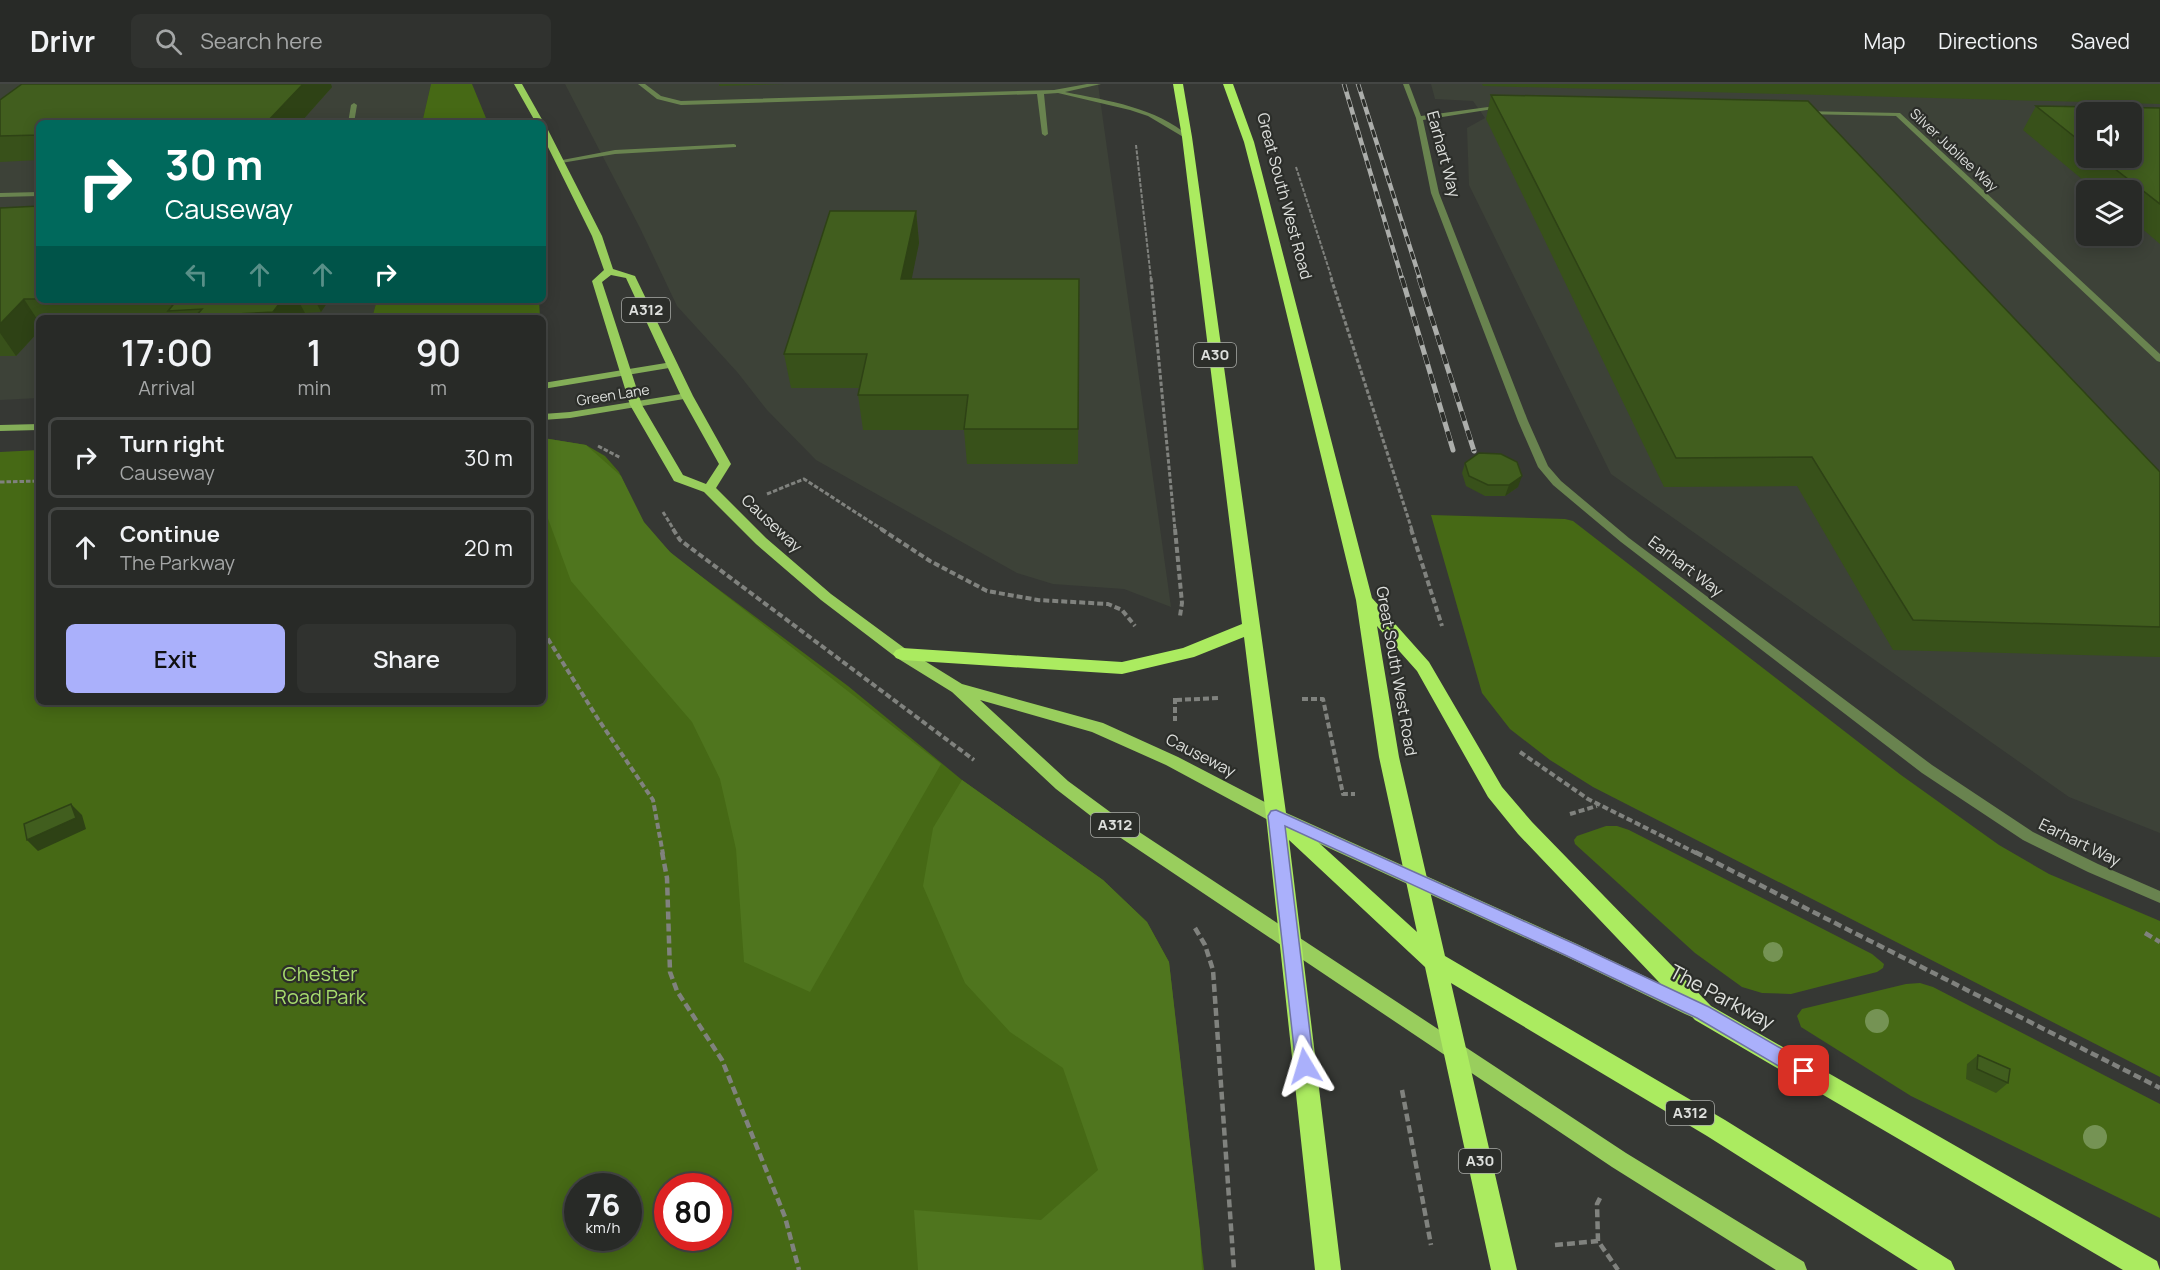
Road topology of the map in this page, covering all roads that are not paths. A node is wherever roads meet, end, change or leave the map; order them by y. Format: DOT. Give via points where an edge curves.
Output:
graph roads {
  1 [pos="518,84"];
  2 [pos="641,84"];
  3 [pos="1098,84"];
  4 [pos="1178,84"];
  5 [pos="1228,84"];
  6 [pos="1406,84"];
  7 [pos="1040,92"];
  8 [pos="1054,92"];
  9 [pos="354,105"];
  10 [pos="1506,107"];
  11 [pos="1791,112"];
  12 [pos="1419,118"];
  13 [pos="352,120"];
  14 [pos="538,120"];
  15 [pos="546,134"];
  16 [pos="1045,134"];
  17 [pos="1187,137"];
  18 [pos="734,146"];
  19 [pos="561,161"];
  20 [pos="36,194"];
  21 [pos="0,195"];
  22 [pos="609,271"];
  23 [pos="2160,359"];
  24 [pos="672,365"];
  25 [pos="626,373"];
  26 [pos="546,386"];
  27 [pos="687,396"];
  28 [pos="636,405"];
  29 [pos="546,417"];
  30 [pos="36,427"];
  31 [pos="0,428"];
  32 [pos="709,489"];
  33 [pos="1364,600"];
  34 [pos="1250,627"];
  35 [pos="902,654"];
  36 [pos="957,688"];
  37 [pos="1276,816"];
  38 [pos="1417,882"];
  39 [pos="2160,897"];
  40 [pos="1290,941"];
  41 [pos="1434,961"];
  42 [pos="1703,1013"];
  43 [pos="1457,1052"];
  44 [pos="1328,1270"];
  45 [pos="1504,1270"];
  46 [pos="1796,1270"];
  47 [pos="1942,1270"];
  48 [pos="2148,1270"];
  1 -- 14 [label="main road"];
  2 -- 7 [label="lane" via="664,100 681,103"];
  3 -- 8 [label="lane"];
  4 -- 17 [label="highway, A30"];
  5 -- 33 [label="highway, Great South West Road / A30" via="1263,192"];
  6 -- 12 [label="lane, Earhart Way"];
  7 -- 8 [label="lane"];
  7 -- 16 [label="lane"];
  8 -- 17 [label="lane" via="1132,108"];
  9 -- 13 [label="lane"];
  10 -- 12 [label="lane"];
  11 -- 23 [label="lane, Silver Jubilee Way" via="1898,114"];
  12 -- 39 [label="lane, Earhart Way" via="1436,193 1523,421 1542,466 1557,483 1625,540 1927,769 2028,836"];
  15 -- 19 [label="main road"];
  17 -- 34 [label="highway, A30"];
  18 -- 19 [label="lane" via="615,152"];
  19 -- 22 [label="main road"];
  20 -- 21 [label="lane"];
  22 -- 24 [label="main road, A312" via="630,276"];
  22 -- 25 [label="main road, Causeway / A312" via="597,281"];
  24 -- 25 [label="street, Green Lane"];
  24 -- 27 [label="main road, A312"];
  25 -- 26 [label="street, Green Lane"];
  25 -- 28 [label="main road, Causeway / A312"];
  27 -- 28 [label="street, Green Lane"];
  27 -- 32 [label="main road" via="725,464"];
  28 -- 29 [label="street, Green Lane"];
  28 -- 32 [label="main road, Causeway" via="678,478"];
  30 -- 31 [label="street"];
  32 -- 35 [label="main road, Causeway" via="826,597"];
  33 -- 38 [label="highway, Great South West Road / A30" via="1389,757"];
  33 -- 42 [label="highway, A312" via="1423,667 1495,792"];
  34 -- 35 [label="highway" via="1156,662 1122,668"];
  34 -- 37 [label="highway, A30"];
  35 -- 36 [label="main road, Causeway / A312"];
  36 -- 37 [label="main road, Causeway / A312" via="1097,727"];
  36 -- 40 [label="main road, Causeway / A312" via="1083,802"];
  37 -- 38 [label="main road, Causeway / A312"];
  37 -- 40 [label="highway, A30"];
  37 -- 41 [label="highway, A312"];
  38 -- 41 [label="highway, Great South West Road / A30"];
  38 -- 42 [label="main road, The Parkway / A312"];
  40 -- 43 [label="main road, A312"];
  40 -- 44 [label="highway, A30"];
  41 -- 43 [label="highway, Great South West Road / A30"];
  41 -- 47 [label="highway, A312" via="1716,1128"];
  42 -- 48 [label="highway, The Parkway / A312"];
  43 -- 45 [label="highway, Great South West Road / A30"];
  43 -- 46 [label="main road, A312" via="1618,1160"];
}
